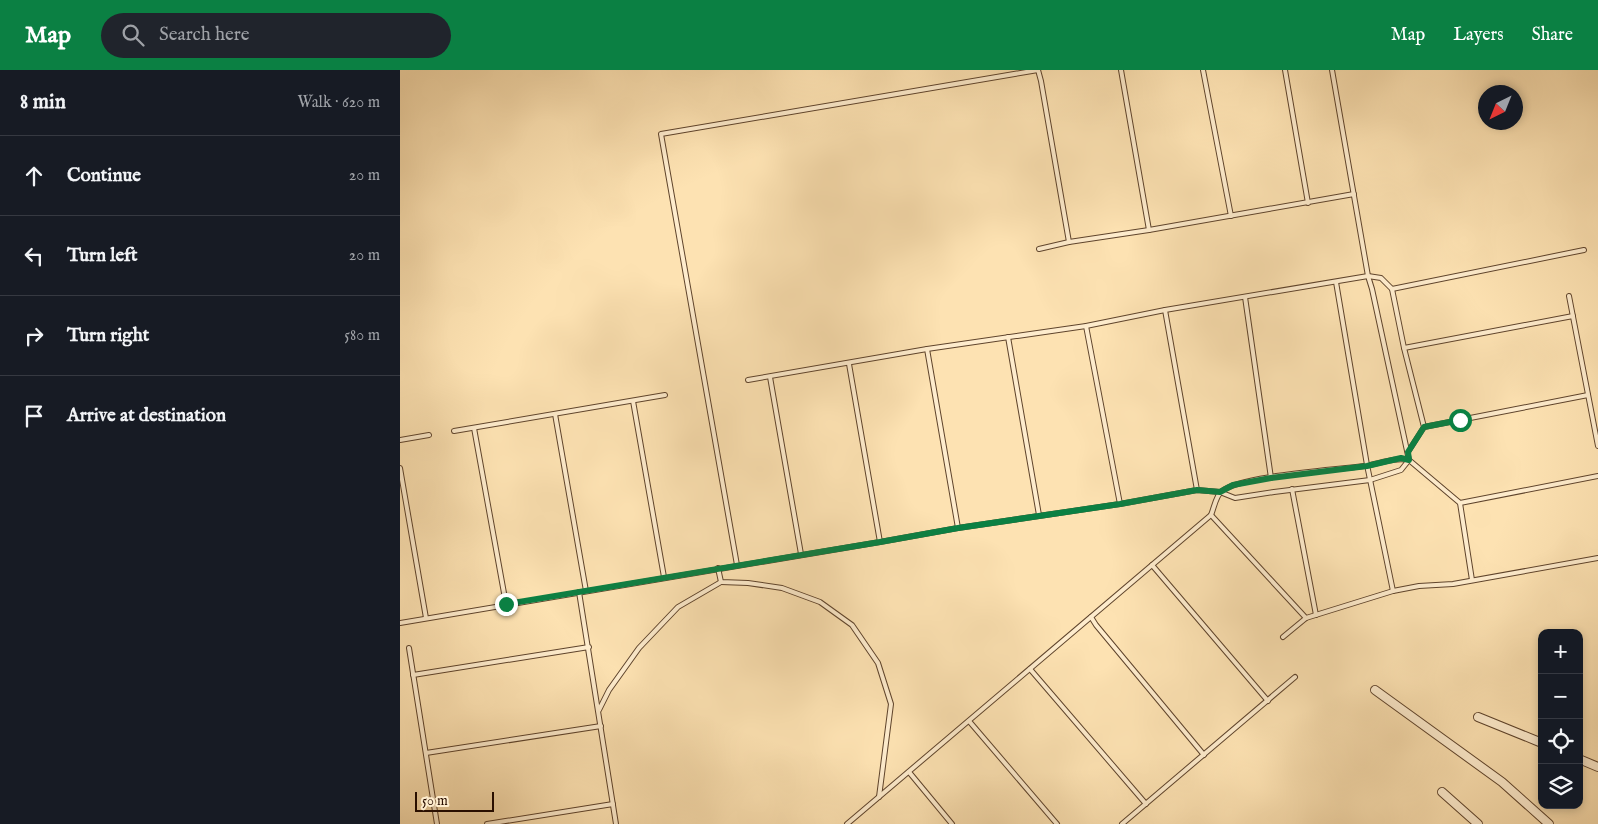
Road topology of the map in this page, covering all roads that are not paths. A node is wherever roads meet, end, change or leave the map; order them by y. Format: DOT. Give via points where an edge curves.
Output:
graph roads {
  1 [pos="1038,70"];
  2 [pos="1121,70"];
  3 [pos="1203,70"];
  4 [pos="1284,70"];
  5 [pos="1332,70"];
  6 [pos="1354,194"];
  7 [pos="1308,202"];
  8 [pos="1231,216"];
  9 [pos="1149,230"];
  10 [pos="1069,242"];
  11 [pos="1038,249"];
  12 [pos="1584,250"];
  13 [pos="1368,276"];
  14 [pos="1336,282"];
  15 [pos="1392,289"];
  16 [pos="1569,296"];
  17 [pos="1245,297"];
  18 [pos="1165,310"];
  19 [pos="1574,316"];
  20 [pos="1086,326"];
  21 [pos="1008,337"];
  22 [pos="1404,348"];
  23 [pos="927,349"];
  24 [pos="849,364"];
  25 [pos="770,377"];
  26 [pos="748,380"];
  27 [pos="665,395"];
  28 [pos="1588,395"];
  29 [pos="633,401"];
  30 [pos="555,414"];
  31 [pos="1424,427"];
  32 [pos="474,428"];
  33 [pos="454,431"];
  34 [pos="429,435"];
  35 [pos="400,440"];
  36 [pos="1598,446"];
  37 [pos="1408,452"];
  38 [pos="1409,460"];
  39 [pos="1367,466"];
  40 [pos="400,468"];
  41 [pos="1598,476"];
  42 [pos="1271,478"];
  43 [pos="1370,480"];
  44 [pos="1197,490"];
  45 [pos="1292,490"];
  46 [pos="1220,492"];
  47 [pos="1460,503"];
  48 [pos="1120,504"];
  49 [pos="1039,515"];
  50 [pos="1211,515"];
  51 [pos="958,528"];
  52 [pos="880,542"];
  53 [pos="801,554"];
  54 [pos="1598,558"];
  55 [pos="737,565"];
  56 [pos="1152,565"];
  57 [pos="718,568"];
  58 [pos="664,577"];
  59 [pos="1472,580"];
  60 [pos="721,582"];
  61 [pos="586,591"];
  62 [pos="1393,591"];
  63 [pos="579,592"];
  64 [pos="506,604"];
  65 [pos="1316,615"];
  66 [pos="1091,617"];
  67 [pos="426,618"];
  68 [pos="1306,618"];
  69 [pos="400,622"];
  70 [pos="1283,637"];
  71 [pos="589,647"];
  72 [pos="409,648"];
  73 [pos="1030,669"];
  74 [pos="413,675"];
  75 [pos="1295,678"];
  76 [pos="1375,690"];
  77 [pos="1268,701"];
  78 [pos="599,712"];
  79 [pos="1478,717"];
  80 [pos="969,721"];
  81 [pos="601,726"];
  82 [pos="1538,741"];
  83 [pos="426,753"];
  84 [pos="1204,755"];
  85 [pos="1583,761"];
  86 [pos="1598,767"];
  87 [pos="909,772"];
  88 [pos="1442,792"];
  89 [pos="879,797"];
  90 [pos="613,804"];
  91 [pos="1146,804"];
  92 [pos="437,824"];
  93 [pos="486,824"];
  94 [pos="616,824"];
  95 [pos="847,824"];
  96 [pos="952,824"];
  97 [pos="1057,824"];
  98 [pos="1122,824"];
  99 [pos="1478,824"];
  100 [pos="1549,824"];
  1 -- 10 [label="lane"];
  1 -- 55 [label="lane" via="661,134"];
  2 -- 9 [label="lane"];
  3 -- 8 [label="lane"];
  4 -- 7 [label="lane"];
  5 -- 6 [label="lane"];
  6 -- 7 [label="lane"];
  6 -- 13 [label="lane"];
  7 -- 8 [label="lane"];
  8 -- 9 [label="lane"];
  9 -- 10 [label="lane"];
  10 -- 11 [label="lane"];
  12 -- 15 [label="lane"];
  13 -- 14 [label="lane"];
  13 -- 15 [label="lane" via="1381,278"];
  13 -- 37 [label="lane"];
  14 -- 17 [label="lane"];
  14 -- 39 [label="lane"];
  15 -- 22 [label="lane"];
  16 -- 19 [label="lane"];
  17 -- 18 [label="lane"];
  17 -- 42 [label="lane"];
  18 -- 20 [label="lane"];
  18 -- 44 [label="lane"];
  19 -- 22 [label="lane"];
  19 -- 28 [label="lane"];
  20 -- 21 [label="lane"];
  20 -- 48 [label="lane"];
  21 -- 23 [label="lane"];
  21 -- 49 [label="lane"];
  22 -- 31 [label="lane"];
  23 -- 24 [label="lane"];
  23 -- 51 [label="lane"];
  24 -- 25 [label="lane"];
  24 -- 52 [label="lane"];
  25 -- 26 [label="lane"];
  25 -- 53 [label="lane"];
  27 -- 29 [label="lane"];
  28 -- 31 [label="lane"];
  28 -- 36 [label="lane"];
  29 -- 30 [label="lane"];
  29 -- 58 [label="lane"];
  30 -- 32 [label="lane"];
  30 -- 61 [label="lane"];
  31 -- 37 [label="lane"];
  32 -- 33 [label="lane"];
  32 -- 64 [label="lane"];
  34 -- 35 [label="lane"];
  37 -- 38 [label="lane"];
  38 -- 39 [label="lane" via="1401,458"];
  38 -- 43 [label="lane" via="1402,470"];
  38 -- 47 [label="lane"];
  39 -- 42 [label="lane"];
  39 -- 43 [label="lane"];
  40 -- 67 [label="lane"];
  41 -- 47 [label="lane"];
  42 -- 46 [label="lane" via="1233,485"];
  43 -- 45 [label="lane"];
  43 -- 62 [label="lane"];
  44 -- 46 [label="lane"];
  44 -- 48 [label="lane"];
  45 -- 46 [label="lane" via="1235,498"];
  45 -- 65 [label="lane"];
  46 -- 50 [label="lane"];
  47 -- 59 [label="lane"];
  48 -- 49 [label="lane"];
  49 -- 51 [label="lane"];
  50 -- 56 [label="lane"];
  50 -- 68 [label="lane"];
  51 -- 52 [label="lane"];
  52 -- 53 [label="lane"];
  53 -- 55 [label="lane"];
  54 -- 59 [label="lane"];
  55 -- 57 [label="lane"];
  56 -- 66 [label="lane"];
  56 -- 77 [label="lane"];
  57 -- 58 [label="lane"];
  57 -- 60 [label="lane"];
  58 -- 61 [label="lane"];
  59 -- 62 [label="lane"];
  60 -- 78 [label="lane" via="678,607 639,648 609,690"];
  60 -- 89 [label="lane" via="782,588 820,602 852,625 878,663 891,704"];
  61 -- 63 [label="lane"];
  62 -- 65 [label="lane"];
  63 -- 64 [label="lane"];
  63 -- 71 [label="lane"];
  64 -- 67 [label="lane"];
  65 -- 68 [label="lane"];
  66 -- 73 [label="lane"];
  66 -- 84 [label="lane"];
  67 -- 69 [label="lane"];
  68 -- 70 [label="lane"];
  71 -- 74 [label="lane"];
  71 -- 78 [label="lane"];
  72 -- 74 [label="lane"];
  73 -- 80 [label="lane"];
  73 -- 91 [label="lane"];
  74 -- 83 [label="lane"];
  75 -- 77 [label="lane"];
  76 -- 100 [label="street" via="1502,782"];
  77 -- 84 [label="lane"];
  78 -- 81 [label="lane"];
  79 -- 82 [label="street"];
  80 -- 87 [label="lane"];
  80 -- 97 [label="lane"];
  81 -- 83 [label="lane"];
  81 -- 90 [label="lane"];
  83 -- 92 [label="lane"];
  84 -- 91 [label="lane"];
  85 -- 86 [label="street"];
  87 -- 89 [label="lane"];
  87 -- 96 [label="lane"];
  88 -- 99 [label="street"];
  89 -- 95 [label="lane"];
  90 -- 93 [label="lane"];
  90 -- 94 [label="lane"];
  91 -- 98 [label="lane"];
}
